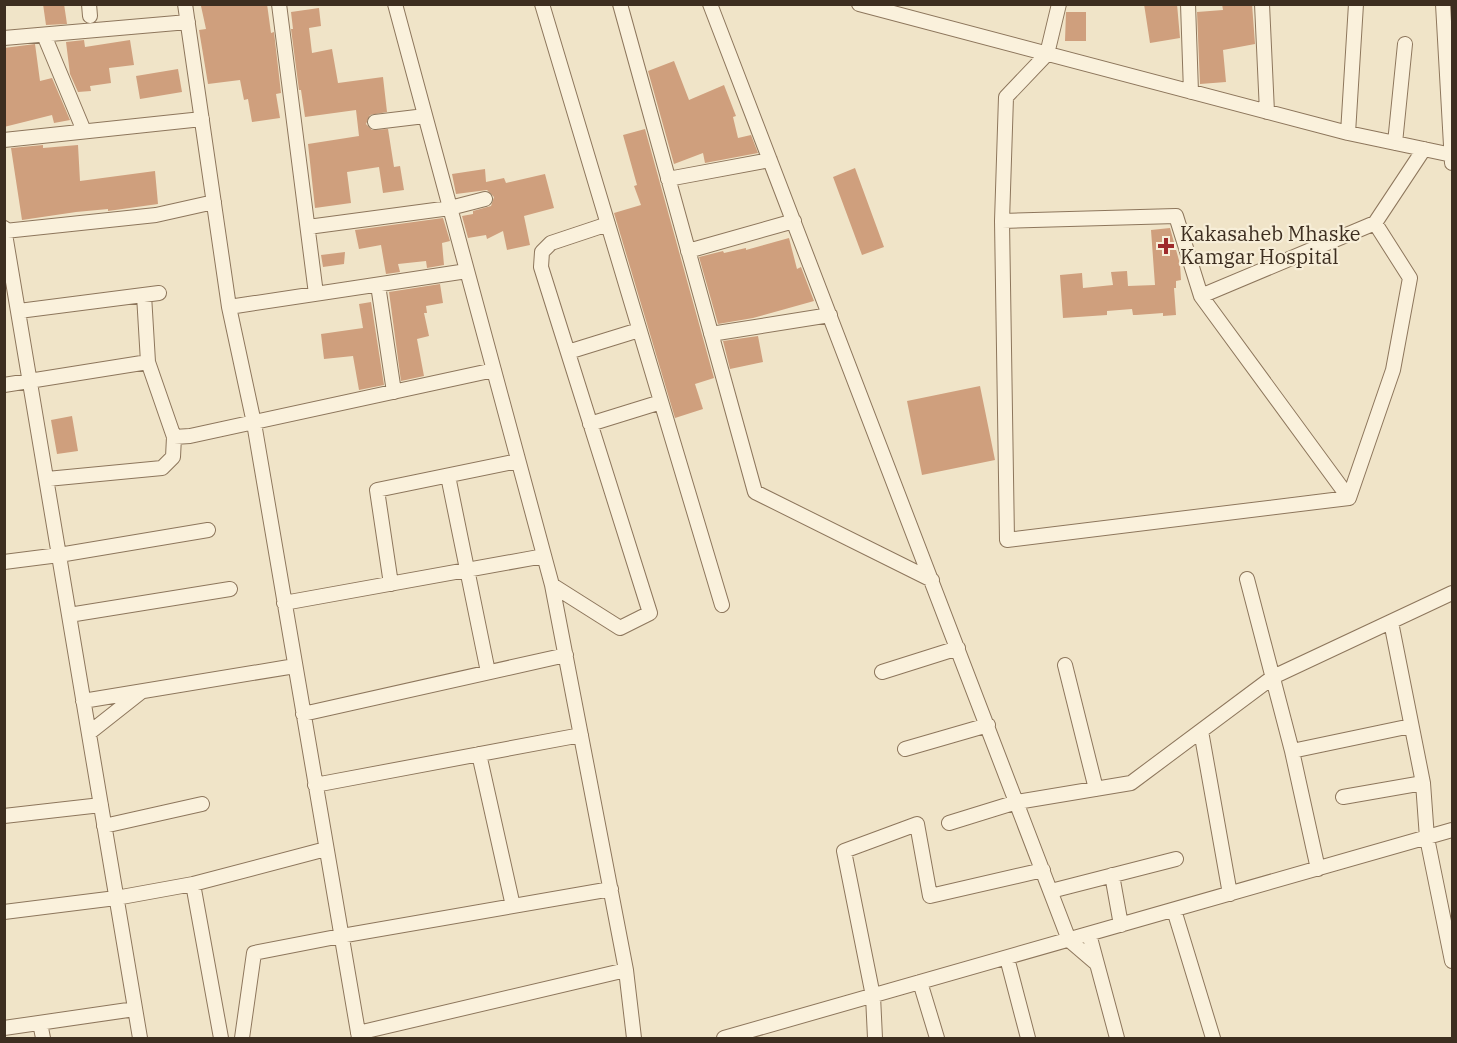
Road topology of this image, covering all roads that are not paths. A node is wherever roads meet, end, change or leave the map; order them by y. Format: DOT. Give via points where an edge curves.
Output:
graph roads {
  1 [pos="185,4"];
  2 [pos="279,4"];
  3 [pos="395,4"];
  4 [pos="542,4"];
  5 [pos="620,4"];
  6 [pos="710,4"];
  7 [pos="859,4"];
  8 [pos="1059,4"];
  9 [pos="1188,4"];
  10 [pos="1262,4"];
  11 [pos="1356,4"];
  12 [pos="1443,4"];
  13 [pos="876,6"];
  14 [pos="188,22"];
  15 [pos="44,35"];
  16 [pos="4,38"];
  17 [pos="1405,44"];
  18 [pos="1047,54"];
  19 [pos="1450,77"];
  20 [pos="1191,92"];
  21 [pos="1267,112"];
  22 [pos="425,116"];
  23 [pos="202,119"];
  24 [pos="375,122"];
  25 [pos="84,132"];
  26 [pos="1348,133"];
  27 [pos="4,140"];
  28 [pos="1395,143"];
  29 [pos="1424,149"];
  30 [pos="1452,158"];
  31 [pos="770,160"];
  32 [pos="668,179"];
  33 [pos="485,199"];
  34 [pos="214,202"];
  35 [pos="450,208"];
  36 [pos="794,221"];
  37 [pos="1002,221"];
  38 [pos="1375,223"];
  39 [pos="608,224"];
  40 [pos="308,227"];
  41 [pos="5,229"];
  42 [pos="688,251"];
  43 [pos="467,271"];
  44 [pos="378,285"];
  45 [pos="159,293"];
  46 [pos="316,294"];
  47 [pos="144,295"];
  48 [pos="1201,296"];
  49 [pos="229,307"];
  50 [pos="19,311"];
  51 [pos="830,315"];
  52 [pos="639,330"];
  53 [pos="711,334"];
  54 [pos="568,352"];
  55 [pos="148,362"];
  56 [pos="494,370"];
  57 [pos="30,382"];
  58 [pos="4,385"];
  59 [pos="394,392"];
  60 [pos="661,402"];
  61 [pos="254,423"];
  62 [pos="590,424"];
  63 [pos="174,437"];
  64 [pos="518,460"];
  65 [pos="503,464"];
  66 [pos="522,474"];
  67 [pos="448,476"];
  68 [pos="46,479"];
  69 [pos="1349,498"];
  70 [pos="208,530"];
  71 [pos="59,555"];
  72 [pos="544,556"];
  73 [pos="4,562"];
  74 [pos="468,570"];
  75 [pos="1247,579"];
  76 [pos="932,580"];
  77 [pos="391,584"];
  78 [pos="552,585"];
  79 [pos="230,589"];
  80 [pos="1452,593"];
  81 [pos="284,603"];
  82 [pos="722,605"];
  83 [pos="69,615"];
  84 [pos="1391,622"];
  85 [pos="958,648"];
  86 [pos="566,655"];
  87 [pos="1065,665"];
  88 [pos="295,666"];
  89 [pos="488,672"];
  90 [pos="882,672"];
  91 [pos="1273,677"];
  92 [pos="142,691"];
  93 [pos="83,700"];
  94 [pos="303,714"];
  95 [pos="987,725"];
  96 [pos="1412,726"];
  97 [pos="1201,731"];
  98 [pos="89,733"];
  99 [pos="581,735"];
  100 [pos="905,749"];
  101 [pos="1293,751"];
  102 [pos="479,754"];
  103 [pos="1423,783"];
  104 [pos="315,785"];
  105 [pos="1096,789"];
  106 [pos="1343,797"];
  107 [pos="1017,802"];
  108 [pos="202,804"];
  109 [pos="100,805"];
  110 [pos="4,816"];
  111 [pos="949,823"];
  112 [pos="104,825"];
  113 [pos="1452,830"];
  114 [pos="1427,838"];
  115 [pos="326,849"];
  116 [pos="1176,859"];
  117 [pos="1318,869"];
  118 [pos="1043,870"];
  119 [pos="1112,875"];
  120 [pos="194,884"];
  121 [pos="610,889"];
  122 [pos="1052,891"];
  123 [pos="1230,894"];
  124 [pos="116,898"];
  125 [pos="513,906"];
  126 [pos="1174,910"];
  127 [pos="4,912"];
  128 [pos="1121,925"];
  129 [pos="1089,934"];
  130 [pos="341,936"];
  131 [pos="1069,940"];
  132 [pos="1008,958"];
  133 [pos="1452,961"];
  134 [pos="1097,964"];
  135 [pos="626,970"];
  136 [pos="920,982"];
  137 [pos="873,996"];
  138 [pos="135,1009"];
  139 [pos="40,1023"];
  140 [pos="4,1028"];
  141 [pos="358,1036"];
  142 [pos="43,1038"];
  143 [pos="140,1038"];
  144 [pos="221,1038"];
  145 [pos="242,1038"];
  146 [pos="634,1038"];
  147 [pos="724,1038"];
  148 [pos="875,1038"];
  149 [pos="937,1038"];
  150 [pos="1028,1038"];
  151 [pos="1117,1038"];
  152 [pos="1214,1038"];
  1 -- 14 [label="street"];
  2 -- 40 [label="street"];
  3 -- 22 [label="street"];
  4 -- 39 [label="street"];
  5 -- 32 [label="street"];
  6 -- 31 [label="street"];
  7 -- 13 [label="street"];
  8 -- 18 [label="street"];
  9 -- 20 [label="street"];
  10 -- 21 [label="street"];
  11 -- 26 [label="street"];
  12 -- 19 [label="street"];
  13 -- 18 [label="street"];
  14 -- 15 [label="street"];
  14 -- 23 [label="street"];
  15 -- 16 [label="street"];
  15 -- 25 [label="street"];
  17 -- 28 [label="street"];
  18 -- 20 [label="street"];
  18 -- 37 [label="street" via="1006,97"];
  19 -- 30 [label="street"];
  20 -- 21 [label="street"];
  21 -- 26 [label="street"];
  22 -- 24 [label="street"];
  22 -- 35 [label="street"];
  23 -- 25 [label="street"];
  23 -- 34 [label="street"];
  25 -- 27 [label="street"];
  26 -- 28 [label="street"];
  28 -- 29 [label="street"];
  29 -- 30 [label="street"];
  29 -- 38 [label="street"];
  31 -- 32 [label="street"];
  31 -- 36 [label="street"];
  32 -- 42 [label="street"];
  33 -- 35 [label="street"];
  34 -- 41 [label="street" via="156,215"];
  34 -- 49 [label="street"];
  35 -- 40 [label="street"];
  35 -- 43 [label="street"];
  36 -- 42 [label="street"];
  36 -- 51 [label="street"];
  37 -- 48 [label="street" via="1176,216"];
  37 -- 69 [label="street" via="1007,540"];
  38 -- 48 [label="street"];
  38 -- 69 [label="street" via="1410,278 1393,370"];
  39 -- 52 [label="street"];
  39 -- 54 [label="street" via="552,243 542,252 541,267"];
  40 -- 46 [label="street"];
  41 -- 50 [label="street"];
  42 -- 53 [label="street"];
  43 -- 44 [label="street"];
  43 -- 56 [label="street"];
  44 -- 46 [label="street"];
  44 -- 59 [label="street"];
  45 -- 47 [label="street"];
  46 -- 49 [label="street"];
  47 -- 50 [label="street"];
  47 -- 55 [label="street"];
  48 -- 69 [label="street"];
  49 -- 61 [label="street"];
  50 -- 57 [label="street"];
  51 -- 53 [label="street"];
  51 -- 76 [label="street"];
  52 -- 54 [label="street"];
  52 -- 60 [label="street"];
  53 -- 76 [label="street" via="755,492"];
  54 -- 62 [label="street"];
  55 -- 57 [label="street"];
  55 -- 63 [label="street"];
  56 -- 59 [label="street"];
  56 -- 64 [label="street"];
  57 -- 58 [label="street"];
  57 -- 68 [label="street"];
  59 -- 61 [label="street"];
  60 -- 62 [label="street"];
  60 -- 82 [label="street"];
  61 -- 63 [label="street"];
  61 -- 81 [label="street"];
  62 -- 78 [label="street" via="650,613 620,628"];
  63 -- 68 [label="street" via="173,457 162,468"];
  64 -- 65 [label="street"];
  64 -- 66 [label="street"];
  65 -- 66 [label="street"];
  65 -- 67 [label="street"];
  66 -- 72 [label="street"];
  67 -- 74 [label="street"];
  67 -- 77 [label="street" via="377,490"];
  68 -- 71 [label="street"];
  70 -- 71 [label="street"];
  71 -- 73 [label="street"];
  71 -- 83 [label="street"];
  72 -- 74 [label="street"];
  72 -- 78 [label="street"];
  74 -- 77 [label="street"];
  74 -- 89 [label="street"];
  75 -- 91 [label="street"];
  76 -- 85 [label="street"];
  77 -- 81 [label="street"];
  78 -- 86 [label="street"];
  79 -- 83 [label="street"];
  80 -- 84 [label="street"];
  81 -- 88 [label="street"];
  83 -- 93 [label="street"];
  84 -- 91 [label="street"];
  84 -- 96 [label="street"];
  85 -- 90 [label="street"];
  85 -- 95 [label="street"];
  86 -- 89 [label="street"];
  86 -- 99 [label="street"];
  87 -- 105 [label="street"];
  88 -- 92 [label="street"];
  88 -- 94 [label="street"];
  89 -- 94 [label="street"];
  91 -- 97 [label="street"];
  91 -- 101 [label="street"];
  92 -- 93 [label="street"];
  92 -- 98 [label="street"];
  93 -- 98 [label="street"];
  94 -- 104 [label="street"];
  95 -- 100 [label="street"];
  95 -- 107 [label="street"];
  96 -- 101 [label="street"];
  96 -- 103 [label="street"];
  97 -- 105 [label="street" via="1131,783"];
  97 -- 123 [label="street"];
  98 -- 109 [label="street"];
  99 -- 102 [label="street"];
  99 -- 121 [label="street"];
  101 -- 117 [label="street"];
  102 -- 104 [label="street"];
  102 -- 125 [label="street"];
  103 -- 106 [label="street"];
  103 -- 114 [label="street"];
  104 -- 115 [label="street"];
  105 -- 107 [label="street"];
  107 -- 111 [label="street"];
  107 -- 118 [label="street"];
  108 -- 112 [label="street"];
  109 -- 110 [label="street"];
  109 -- 112 [label="street"];
  112 -- 124 [label="street"];
  113 -- 114 [label="street"];
  114 -- 117 [label="street"];
  114 -- 133 [label="street"];
  115 -- 120 [label="street"];
  115 -- 130 [label="street"];
  116 -- 119 [label="street"];
  117 -- 123 [label="street"];
  118 -- 122 [label="street"];
  118 -- 137 [label="street" via="930,896 917,824 844,851"];
  119 -- 122 [label="street"];
  119 -- 128 [label="street"];
  120 -- 124 [label="street"];
  120 -- 144 [label="street"];
  121 -- 125 [label="street"];
  121 -- 135 [label="street"];
  122 -- 131 [label="street"];
  123 -- 126 [label="street"];
  124 -- 127 [label="street"];
  124 -- 138 [label="street"];
  125 -- 130 [label="street"];
  126 -- 128 [label="street"];
  126 -- 152 [label="street"];
  128 -- 129 [label="street"];
  129 -- 131 [label="street"];
  129 -- 134 [label="street"];
  130 -- 141 [label="street"];
  130 -- 145 [label="street" via="254,953"];
  131 -- 132 [label="street"];
  131 -- 134 [label="street"];
  132 -- 136 [label="street"];
  132 -- 150 [label="street"];
  134 -- 151 [label="street"];
  135 -- 141 [label="street"];
  135 -- 146 [label="street"];
  136 -- 137 [label="street"];
  136 -- 149 [label="street"];
  137 -- 147 [label="street"];
  137 -- 148 [label="street"];
  138 -- 139 [label="street"];
  138 -- 143 [label="street"];
  139 -- 140 [label="street"];
  139 -- 142 [label="street"];
}
